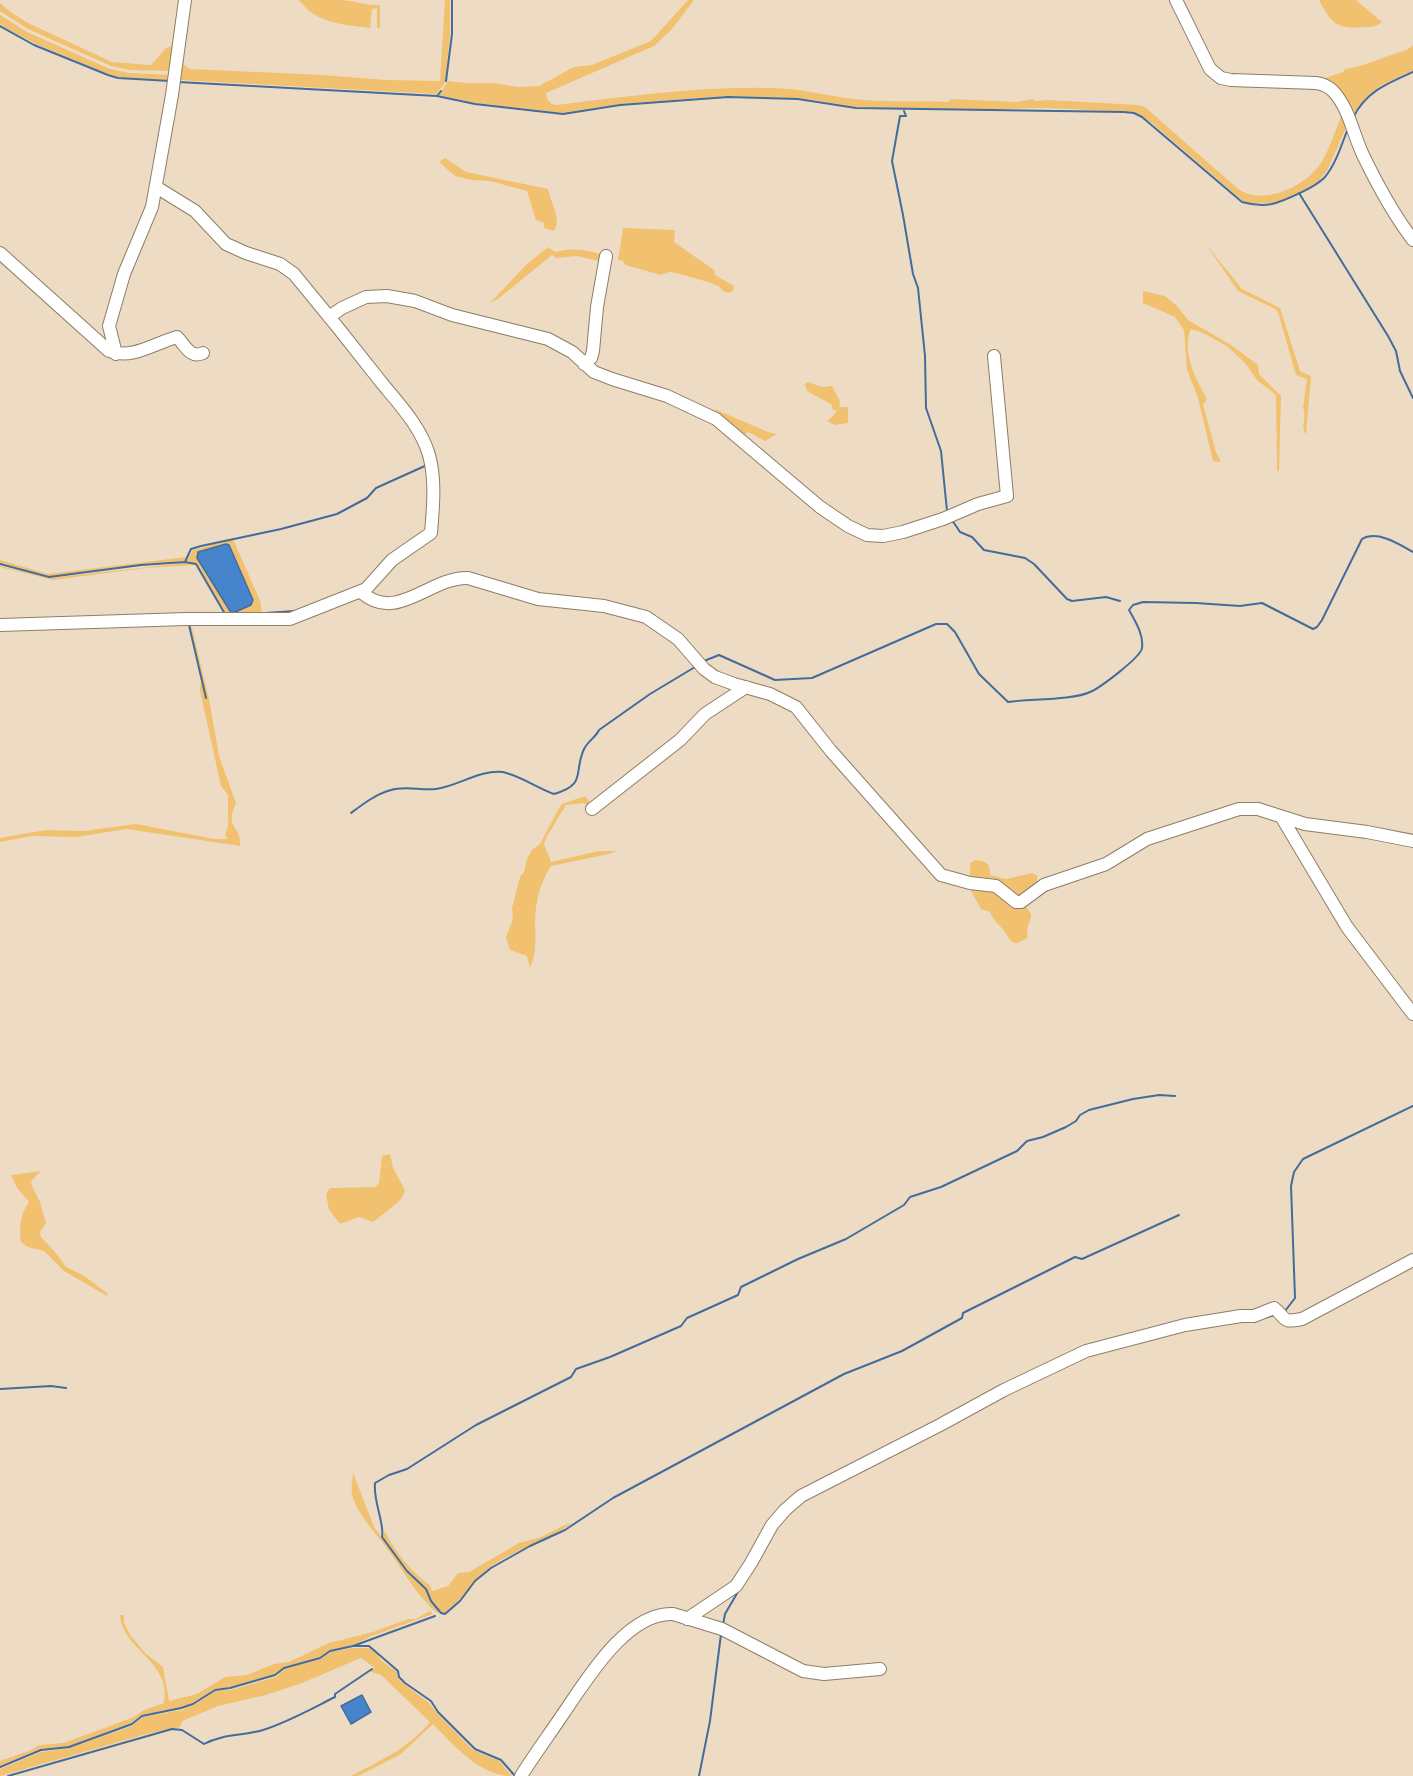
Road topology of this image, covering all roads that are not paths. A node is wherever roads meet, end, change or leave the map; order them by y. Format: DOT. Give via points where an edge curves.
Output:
graph roads {
  1 [pos="185,0"];
  2 [pos="1176,0"];
  3 [pos="156,187"];
  4 [pos="1413,240"];
  5 [pos="0,252"];
  6 [pos="606,256"];
  7 [pos="329,317"];
  8 [pos="109,326"];
  9 [pos="85,330"];
  10 [pos="203,353"];
  11 [pos="116,354"];
  12 [pos="994,356"];
  13 [pos="584,364"];
  14 [pos="361,592"];
  15 [pos="0,625"];
  16 [pos="746,687"];
  17 [pos="592,809"];
  18 [pos="1282,818"];
  19 [pos="1413,841"];
  20 [pos="1413,1014"];
  21 [pos="1413,1260"];
  22 [pos="687,1619"];
  23 [pos="880,1668"];
  24 [pos="521,1776"];
  1 -- 3 [label="street"];
  2 -- 4 [label="street" via="1210,69 1221,78 1316,82 1332,90 1380,189"];
  3 -- 7 [label="street" via="195,211 226,244 280,264 294,274"];
  3 -- 8 [label="street"];
  5 -- 9 [label="street"];
  6 -- 13 [label="street" via="593,351"];
  7 -- 13 [label="street" via="366,297 402,298 548,339 572,352"];
  7 -- 14 [label="street" via="419,432 432,470 431,533 392,560"];
  8 -- 9 [label="street"];
  8 -- 11 [label="street"];
  9 -- 11 [label="street"];
  10 -- 11 [label="street" via="191,354 177,337 132,353"];
  12 -- 13 [label="street" via="1007,496 883,536 860,532 836,518 716,419 667,396 602,375"];
  14 -- 15 [label="street" via="290,620"];
  14 -- 16 [label="street" via="375,602 389,605 442,583 468,578 538,599 618,608 663,627 709,673"];
  16 -- 17 [label="street" via="705,714 680,740"];
  16 -- 18 [label="street" via="796,707 941,875 996,886 1016,903 1044,885 1106,864 1137,844 1167,832 1239,809 1258,809"];
  18 -- 19 [label="street"];
  18 -- 20 [label="street" via="1347,927"];
  21 -- 22 [label="street" via="1302,1319 1285,1320 1274,1308 1254,1316 1185,1325 1086,1351 1031,1377 801,1496 772,1525 735,1586"];
  22 -- 23 [label="street" via="730,1633 803,1671 824,1674"];
  22 -- 24 [label="street" via="665,1614 619,1640 579,1690"];
}
